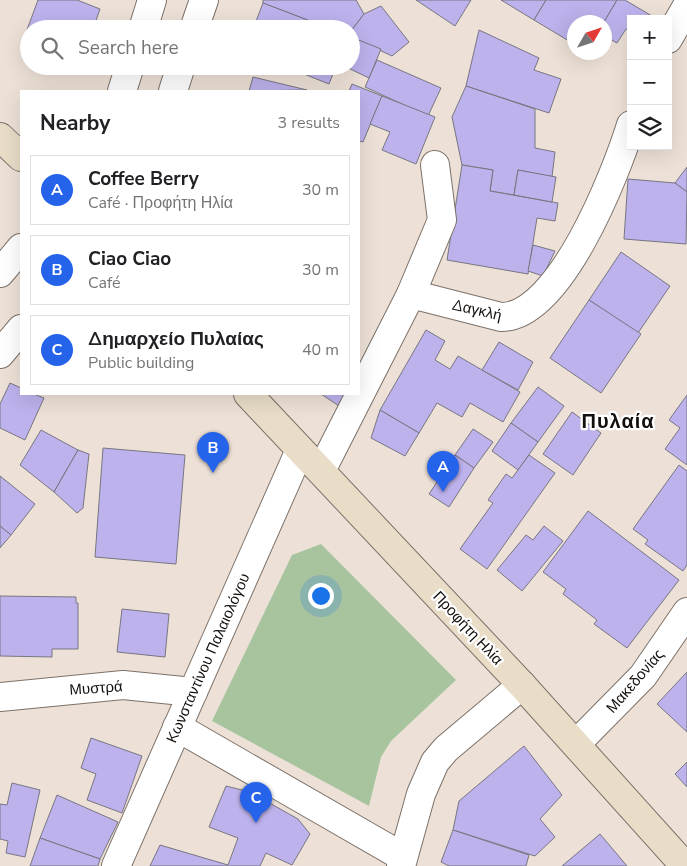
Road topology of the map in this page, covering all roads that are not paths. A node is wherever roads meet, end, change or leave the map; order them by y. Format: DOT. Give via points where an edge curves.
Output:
graph roads {
  1 [pos="152,0"];
  2 [pos="204,0"];
  3 [pos="687,6"];
  4 [pos="146,20"];
  5 [pos="197,20"];
  6 [pos="672,33"];
  7 [pos="127,75"];
  8 [pos="178,75"];
  9 [pos="122,90"];
  10 [pos="173,90"];
  11 [pos="0,137"];
  12 [pos="627,138"];
  13 [pos="20,156"];
  14 [pos="435,165"];
  15 [pos="20,249"];
  16 [pos="0,274"];
  17 [pos="411,294"];
  18 [pos="20,330"];
  19 [pos="0,354"];
  20 [pos="360,394"];
  21 [pos="249,395"];
  22 [pos="360,395"];
  23 [pos="300,450"];
  24 [pos="321,471"];
  25 [pos="687,612"];
  26 [pos="522,685"];
  27 [pos="193,692"];
  28 [pos="0,697"];
  29 [pos="177,727"];
  30 [pos="576,744"];
  31 [pos="402,862"];
  32 [pos="116,866"];
  33 [pos="686,866"];
  1 -- 4 [label="street"];
  2 -- 5 [label="street"];
  3 -- 6 [label="street"];
  7 -- 9 [label="street"];
  8 -- 10 [label="street"];
  11 -- 13 [label="main road"];
  12 -- 17 [label="street, Δαγκλή" via="599,207 559,275 532,305 519,314 501,317"];
  14 -- 17 [label="street" via="442,220"];
  15 -- 16 [label="street"];
  17 -- 20 [label="street"];
  18 -- 19 [label="street"];
  21 -- 23 [label="main road, Προφήτη Ηλία"];
  22 -- 24 [label="street"];
  23 -- 24 [label="main road, Προφήτη Ηλία"];
  23 -- 27 [label="street, Κωνσταντίνου Παλαιολόγου"];
  24 -- 26 [label="main road, Προφήτη Ηλία"];
  25 -- 30 [label="street, Μακεδονίας" via="643,676"];
  26 -- 30 [label="main road, Προφήτη Ηλία"];
  26 -- 31 [label="street" via="435,762 421,794"];
  27 -- 28 [label="street, Μυστρά" via="123,686"];
  27 -- 29 [label="street, Κωνσταντίνου Παλαιολόγου"];
  29 -- 31 [label="street"];
  29 -- 32 [label="street, Κωνσταντίνου Παλαιολόγου"];
  30 -- 33 [label="main road, Προφήτη Ηλία"];
}
